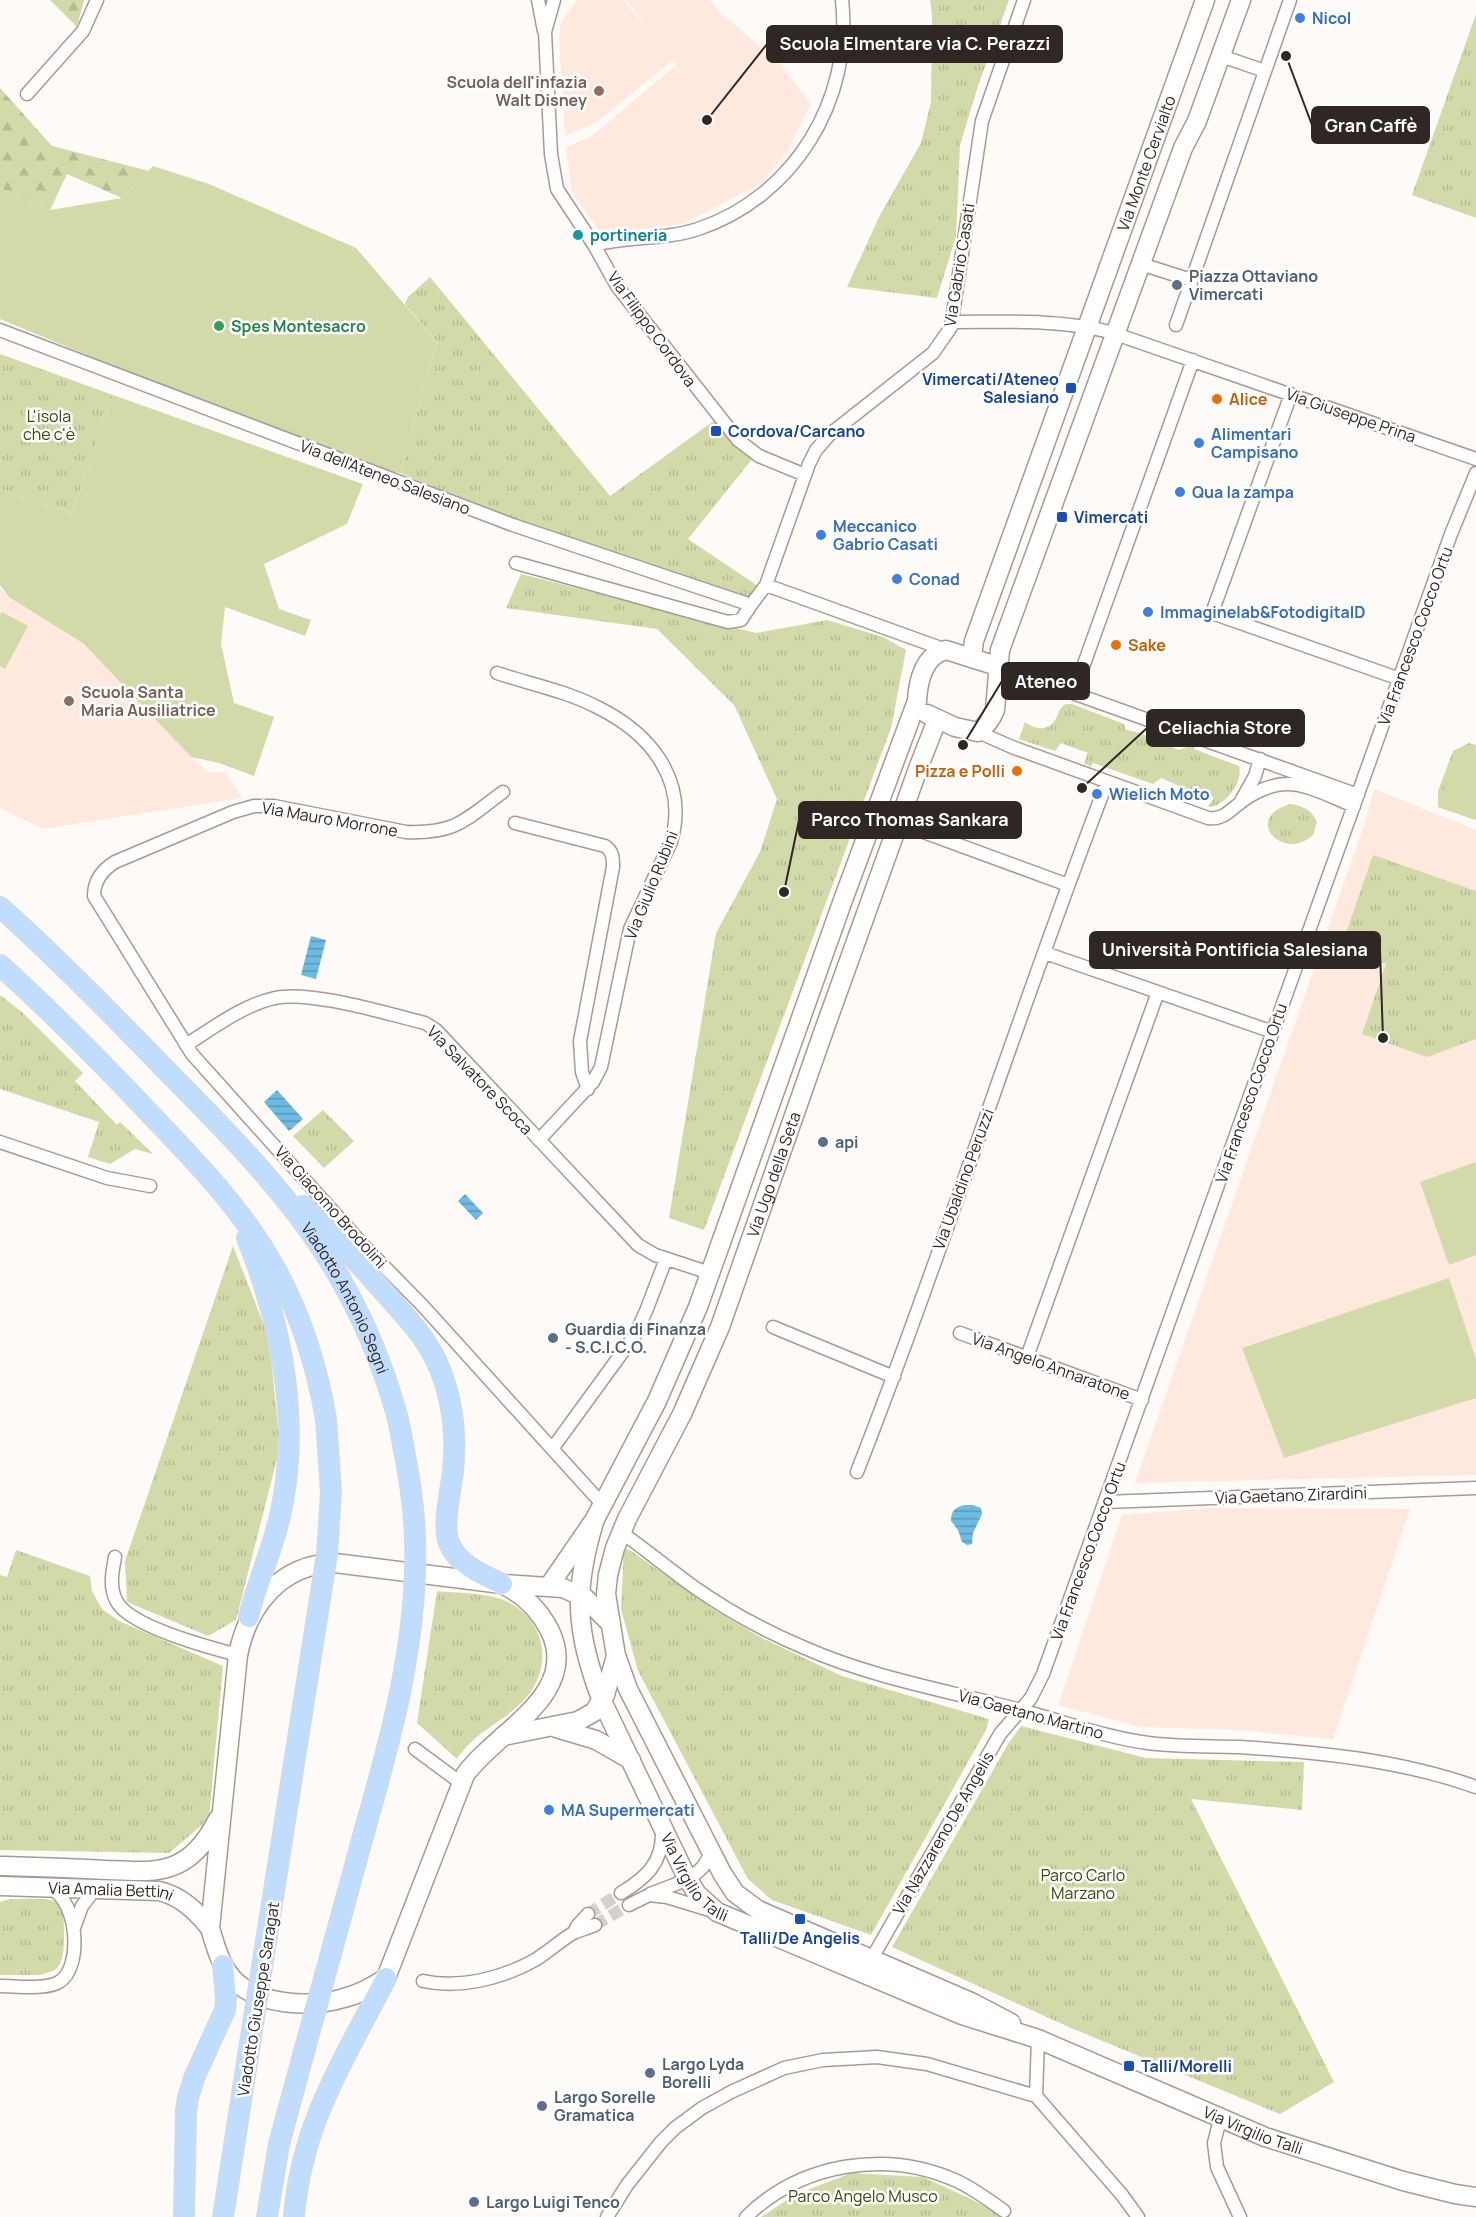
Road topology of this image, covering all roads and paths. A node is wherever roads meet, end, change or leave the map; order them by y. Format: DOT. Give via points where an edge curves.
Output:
graph roads {
  1 [pos="97,0"];
  2 [pos="538,0"];
  3 [pos="554,0"];
  4 [pos="842,0"];
  5 [pos="1024,0"];
  6 [pos="1205,0"];
  7 [pos="1241,0"];
  8 [pos="1290,0"];
  9 [pos="545,32"];
  10 [pos="1221,56"];
  11 [pos="1265,71"];
  12 [pos="27,94"];
  13 [pos="594,244"];
  14 [pos="1141,264"];
  15 [pos="1191,280"];
  16 [pos="953,322"];
  17 [pos="1176,325"];
  18 [pos="1088,328"];
  19 [pos="0,330"];
  20 [pos="1115,334"];
  21 [pos="1193,360"];
  22 [pos="1291,394"];
  23 [pos="1476,459"];
  24 [pos="1476,473"];
  25 [pos="806,475"];
  26 [pos="516,563"];
  27 [pos="766,585"];
  28 [pos="751,605"];
  29 [pos="946,650"];
  30 [pos="972,657"];
  31 [pos="1000,667"];
  32 [pos="497,673"];
  33 [pos="1400,679"];
  34 [pos="1074,692"];
  35 [pos="916,701"];
  36 [pos="938,720"];
  37 [pos="978,732"];
  38 [pos="1260,759"];
  39 [pos="1107,782"];
  40 [pos="503,792"];
  41 [pos="1356,800"];
  42 [pos="1241,802"];
  43 [pos="515,823"];
  44 [pos="899,823"];
  45 [pos="1068,885"];
  46 [pos="95,886"];
  47 [pos="0,907"];
  48 [pos="1045,953"];
  49 [pos="0,965"];
  50 [pos="1158,992"];
  51 [pos="1273,1032"];
  52 [pos="186,1045"];
  53 [pos="588,1089"];
  54 [pos="539,1140"];
  55 [pos="0,1142"];
  56 [pos="256,1165"];
  57 [pos="150,1186"];
  58 [pos="237,1210"];
  59 [pos="666,1260"];
  60 [pos="710,1273"];
  61 [pos="773,1327"];
  62 [pos="960,1333"];
  63 [pos="1027,1357"];
  64 [pos="894,1377"];
  65 [pos="1142,1400"];
  66 [pos="552,1449"];
  67 [pos="857,1472"];
  68 [pos="1476,1488"];
  69 [pos="1106,1502"];
  70 [pos="599,1512"];
  71 [pos="621,1532"];
  72 [pos="115,1557"];
  73 [pos="502,1584"];
  74 [pos="549,1586"];
  75 [pos="579,1593"];
  76 [pos="249,1617"];
  77 [pos="611,1624"];
  78 [pos="238,1655"];
  79 [pos="616,1656"];
  80 [pos="602,1701"];
  81 [pos="1020,1710"];
  82 [pos="545,1728"];
  83 [pos="503,1736"];
  84 [pos="415,1749"];
  85 [pos="631,1760"];
  86 [pos="461,1783"];
  87 [pos="1476,1787"];
  88 [pos="220,1815"];
  89 [pos="661,1821"];
  90 [pos="711,1852"];
  91 [pos="0,1866"];
  92 [pos="687,1878"];
  93 [pos="0,1886"];
  94 [pos="47,1888"];
  95 [pos="95,1889"];
  96 [pos="621,1893"];
  97 [pos="649,1895"];
  98 [pos="629,1905"];
  99 [pos="717,1912"];
  100 [pos="592,1919"];
  101 [pos="210,1928"];
  102 [pos="74,1929"];
  103 [pos="871,1960"];
  104 [pos="223,1965"];
  105 [pos="386,1978"];
  106 [pos="423,1981"];
  107 [pos="0,1986"];
  108 [pos="1038,2039"];
  109 [pos="1036,2096"];
  110 [pos="1220,2119"];
  111 [pos="1476,2197"];
  112 [pos="1004,2211"];
  113 [pos="184,2217"];
  114 [pos="223,2217"];
  115 [pos="267,2217"];
  116 [pos="294,2217"];
  117 [pos="607,2217"];
  118 [pos="747,2217"];
  119 [pos="1138,2217"];
  120 [pos="1240,2217"];
  1 -- 12 [label="street" via="83,31"];
  2 -- 9 [label="street"];
  3 -- 9 [label="street, Via Filippo Cordova"];
  4 -- 13 [label="street" via="842,46 830,97 812,139 779,181 743,208 698,229"];
  5 -- 16 [label="street, Via Gabrio Casati" via="982,121"];
  6 -- 18 [label="street, Via Monte Cervialto"];
  7 -- 10 [label="street, Via Monte Cervialto"];
  8 -- 11 [label="street"];
  9 -- 13 [label="street, Via Filippo Cordova" via="555,183"];
  10 -- 11 [label="street"];
  10 -- 14 [label="street, Via Monte Cervialto"];
  11 -- 15 [label="street"];
  13 -- 25 [label="street, Via Filippo Cordova" via="617,286 738,440 759,456"];
  14 -- 15 [label="street"];
  14 -- 20 [label="street, Via Monte Cervialto"];
  15 -- 17 [label="street"];
  16 -- 18 [label="street" via="1028,322"];
  16 -- 25 [label="street, Via Gabrio Casati" via="937,350 821,443"];
  18 -- 20 [label="street"];
  18 -- 30 [label="street" via="974,641"];
  19 -- 28 [label="street, Via dell'Ateneo Salesiano" via="513,525"];
  20 -- 21 [label="street"];
  20 -- 31 [label="street" via="1000,650"];
  21 -- 22 [label="street, Via Giuseppe Prina"];
  21 -- 34 [label="street"];
  22 -- 23 [label="street, Via Giuseppe Prina"];
  22 -- 33 [label="street" via="1212,613"];
  24 -- 33 [label="street, Via Francesco Cocco Ortu"];
  25 -- 27 [label="street, Via Gabrio Casati"];
  26 -- 28 [label="street" via="728,622 741,620"];
  27 -- 28 [label="street"];
  27 -- 29 [label="street"];
  29 -- 30 [label="street"];
  29 -- 35 [label="street" via="933,655 919,684"];
  30 -- 31 [label="street"];
  31 -- 34 [label="street"];
  31 -- 37 [label="street" via="994,710 988,724"];
  32 -- 53 [label="street, Via Giulio Rubini" via="579,700 616,718 638,733 655,752 673,791 675,828 630,929 604,1055"];
  33 -- 41 [label="street, Via Francesco Cocco Ortu"];
  34 -- 38 [label="street"];
  35 -- 36 [label="street" via="922,711"];
  35 -- 60 [label="street, Via Ugo della Seta"];
  36 -- 37 [label="street"];
  36 -- 44 [label="street, Via Ugo della Seta"];
  37 -- 39 [label="street"];
  38 -- 41 [label="street"];
  38 -- 42 [label="street"];
  39 -- 42 [label="street" via="1208,818 1223,817"];
  39 -- 45 [label="street, Via Ubaldino Peruzzi"];
  40 -- 46 [label="street, Via Mauro Morrone" via="460,825 424,833 274,806 249,807 115,862"];
  41 -- 42 [label="street" via="1286,784 1270,787"];
  41 -- 51 [label="street, Via Francesco Cocco Ortu"];
  43 -- 53 [label="street" via="605,846 612,855 613,867 580,1041 582,1072"];
  44 -- 45 [label="street"];
  44 -- 71 [label="street, Via Ugo della Seta" via="720,1327"];
  45 -- 48 [label="street, Via Ubaldino Peruzzi"];
  46 -- 52 [label="street, Via Giacomo Brodolini" via="98,905"];
  47 -- 56 [label="main road, Viadotto Antonio Segni" via="146,1049"];
  48 -- 50 [label="street"];
  48 -- 64 [label="street, Via Ubaldino Peruzzi"];
  49 -- 58 [label="main road" via="140,1103"];
  50 -- 51 [label="street"];
  50 -- 63 [label="street"];
  51 -- 65 [label="street, Via Francesco Cocco Ortu"];
  52 -- 54 [label="street, Via Salvatore Scoca" via="243,1012 286,996 337,1002 425,1023"];
  52 -- 66 [label="street, Via Giacomo Brodolini"];
  53 -- 54 [label="street, Via Giulio Rubini"];
  54 -- 59 [label="street, Via Salvatore Scoca" via="633,1241"];
  55 -- 57 [label="street" via="107,1178"];
  56 -- 73 [label="main road" via="319,1222 428,1345 443,1377 453,1413 448,1542 467,1565"];
  56 -- 115 [label="main road, Viadotto Antonio Segni, bridge" via="331,1263 372,1344 398,1419 414,1517 414,1590 401,1690 279,2144"];
  58 -- 76 [label="main road" via="267,1299 283,1365 289,1423 281,1509"];
  58 -- 114 [label="main road, Viadotto Giuseppe Saragat, bridge" via="269,1258 298,1315 314,1362 326,1419 331,1486 328,1546"];
  59 -- 60 [label="street, Via Salvatore Scoca"];
  59 -- 66 [label="street" via="635,1335"];
  60 -- 70 [label="street, Via Ugo della Seta" via="657,1401"];
  61 -- 64 [label="street"];
  62 -- 63 [label="street, Via Angelo Annaratone"];
  63 -- 65 [label="street, Via Angelo Annaratone"];
  64 -- 67 [label="street, Via Ubaldino Peruzzi"];
  65 -- 69 [label="street, Via Francesco Cocco Ortu"];
  66 -- 70 [label="street, Via Giacomo Brodolini"];
  68 -- 69 [label="street, Via Gaetano Zirardini"];
  69 -- 81 [label="street, Via Francesco Cocco Ortu" via="1043,1674"];
  70 -- 74 [label="street"];
  70 -- 75 [label="street, Via Virgilio Talli" via="585,1556"];
  71 -- 77 [label="street, Via Ugo della Seta" via="607,1581"];
  71 -- 81 [label="street, Via Gaetano Martino" via="712,1598 798,1645 866,1669"];
  72 -- 78 [label="street" via="111,1585 122,1610 186,1641"];
  73 -- 74 [label="street"];
  73 -- 76 [label="street" via="320,1564 280,1582"];
  73 -- 83 [label="street" via="539,1612 551,1634 556,1656 546,1694"];
  74 -- 75 [label="street"];
  75 -- 77 [label="street"];
  75 -- 80 [label="street, Via Virgilio Talli" via="582,1639"];
  76 -- 78 [label="street"];
  77 -- 79 [label="street, Via Ugo della Seta"];
  78 -- 88 [label="street"];
  79 -- 80 [label="street"];
  79 -- 90 [label="street, Via Virgilio Talli" via="628,1689"];
  80 -- 82 [label="street" via="582,1720"];
  80 -- 85 [label="street, Via Virgilio Talli"];
  81 -- 87 [label="street, Via Gaetano Martino" via="1138,1742 1347,1756 1414,1768"];
  81 -- 103 [label="street, Via Nazzareno De Angelis" via="1000,1734"];
  82 -- 83 [label="street"];
  82 -- 85 [label="street" via="586,1736"];
  83 -- 86 [label="street" via="478,1758"];
  84 -- 86 [label="street"];
  85 -- 89 [label="street, Via Virgilio Talli"];
  86 -- 105 [label="street"];
  88 -- 91 [label="street" via="196,1851 170,1867 147,1871"];
  88 -- 101 [label="street"];
  89 -- 92 [label="street, Via Virgilio Talli"];
  89 -- 96 [label="street" via="662,1842 656,1863 645,1877"];
  90 -- 92 [label="street" via="706,1865"];
  90 -- 103 [label="street, Via Virgilio Talli" via="731,1888 750,1906"];
  92 -- 97 [label="street"];
  92 -- 99 [label="street, Via Virgilio Talli" via="697,1894"];
  93 -- 94 [label="street, Via Amalia Bettini"];
  94 -- 95 [label="street, Via Amalia Bettini"];
  94 -- 102 [label="street" via="66,1901"];
  95 -- 101 [label="street, Via Amalia Bettini" via="166,1893 189,1905"];
  95 -- 102 [label="street" via="82,1906"];
  97 -- 98 [label="street"];
  97 -- 99 [label="street"];
  99 -- 108 [label="street, Via Virgilio Talli" via="973,2019"];
  100 -- 106 [label="street" via="534,1960 504,1974 461,1983"];
  101 -- 104 [label="street"];
  102 -- 107 [label="street" via="72,1966 62,1980 49,1986"];
  103 -- 108 [label="street, Via Virgilio Talli" via="981,2007"];
  104 -- 105 [label="street" via="249,1991 291,2002 338,2000"];
  104 -- 113 [label="main road" via="225,2010 194,2078 187,2105"];
  105 -- 116 [label="main road" via="318,2110 306,2149"];
  108 -- 109 [label="street"];
  108 -- 110 [label="street, Via Virgilio Talli"];
  109 -- 117 [label="street" via="927,2064 888,2058 823,2060 784,2068 713,2102 675,2128 627,2185"];
  109 -- 119 [label="street"];
  110 -- 111 [label="street, Via Virgilio Talli" via="1333,2160"];
  110 -- 120 [label="street" via="1214,2143 1217,2167"];
  112 -- 118 [label="street" via="974,2190 939,2174 868,2164 831,2169 806,2178 774,2195"];
}
